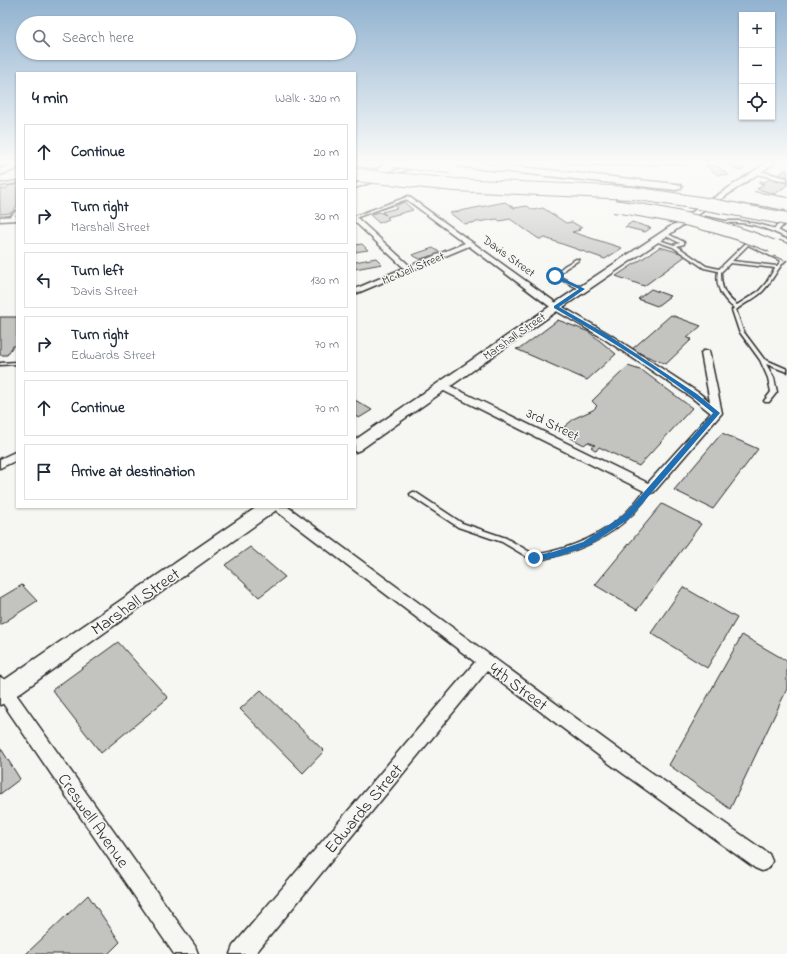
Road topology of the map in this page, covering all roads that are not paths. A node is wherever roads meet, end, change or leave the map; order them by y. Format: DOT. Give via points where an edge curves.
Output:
graph roads {
  1 [pos="389,206"];
  2 [pos="418,206"];
  3 [pos="612,206"];
  4 [pos="675,206"];
  5 [pos="707,206"];
  6 [pos="715,206"];
  7 [pos="759,206"];
  8 [pos="787,211"];
  9 [pos="693,215"];
  10 [pos="787,218"];
  11 [pos="0,219"];
  12 [pos="14,219"];
  13 [pos="356,219"];
  14 [pos="356,220"];
  15 [pos="725,222"];
  16 [pos="782,228"];
  17 [pos="660,237"];
  18 [pos="787,237"];
  19 [pos="470,243"];
  20 [pos="748,243"];
  21 [pos="674,246"];
  22 [pos="785,256"];
  23 [pos="787,257"];
  24 [pos="577,260"];
  25 [pos="730,262"];
  26 [pos="777,267"];
  27 [pos="410,269"];
  28 [pos="721,271"];
  29 [pos="582,289"];
  30 [pos="356,292"];
  31 [pos="556,307"];
  32 [pos="736,307"];
  33 [pos="706,353"];
  34 [pos="762,360"];
  35 [pos="16,363"];
  36 [pos="0,364"];
  37 [pos="787,371"];
  38 [pos="442,386"];
  39 [pos="767,401"];
  40 [pos="717,413"];
  41 [pos="356,446"];
  42 [pos="16,456"];
  43 [pos="0,464"];
  44 [pos="650,489"];
  45 [pos="413,494"];
  46 [pos="268,508"];
  47 [pos="280,508"];
  48 [pos="486,661"];
  49 [pos="2,691"];
  50 [pos="762,862"];
  51 [pos="187,954"];
  52 [pos="241,954"];
  1 -- 13 [label="lane"];
  2 -- 19 [label="street, Davis Street"];
  3 -- 22 [label="highway, bridge" via="699,222 739,234"];
  4 -- 16 [label="highway"];
  5 -- 9 [label="street, Marshall Street"];
  6 -- 10 [label="highway, bridge"];
  7 -- 8 [label="highway"];
  9 -- 15 [label="lane"];
  9 -- 17 [label="street, Marshall Street"];
  10 -- 16 [label="street"];
  11 -- 12 [label="street"];
  14 -- 27 [label="street"];
  15 -- 16 [label="lane"];
  15 -- 20 [label="lane"];
  16 -- 18 [label="lane"];
  17 -- 21 [label="lane"];
  17 -- 21 [label="lane" via="683,243"];
  17 -- 29 [label="street, Marshall Street"];
  19 -- 27 [label="street, Mc Neil Street"];
  19 -- 31 [label="street, Davis Street"];
  20 -- 22 [label="lane"];
  20 -- 25 [label="lane"];
  21 -- 28 [label="lane" via="705,267"];
  22 -- 23 [label="lane"];
  22 -- 26 [label="lane"];
  24 -- 29 [label="lane" via="555,276"];
  25 -- 26 [label="lane"];
  25 -- 28 [label="lane"];
  26 -- 32 [label="lane" via="762,290"];
  27 -- 30 [label="street, Mc Neil Street"];
  28 -- 32 [label="lane" via="719,288 725,298"];
  29 -- 31 [label="street, Marshall Street"];
  31 -- 38 [label="street, Marshall Street"];
  31 -- 40 [label="street, Davis Street" via="606,336 695,395"];
  32 -- 34 [label="lane" via="734,310 741,330"];
  33 -- 40 [label="street"];
  34 -- 37 [label="lane"];
  34 -- 39 [label="lane" via="771,378 774,392"];
  35 -- 36 [label="lane"];
  38 -- 41 [label="street, Marshall Street"];
  38 -- 44 [label="street, 3rd Street"];
  40 -- 44 [label="street"];
  42 -- 43 [label="street"];
  44 -- 45 [label="lane" via="626,517 586,544 553,555 534,558 504,540 460,525"];
  46 -- 49 [label="street, Marshall Street"];
  47 -- 48 [label="street, 4th Street"];
  48 -- 50 [label="street, 4th Street"];
  48 -- 52 [label="street, Edwards Street"];
  49 -- 51 [label="street, Creswell Avenue"];
}
